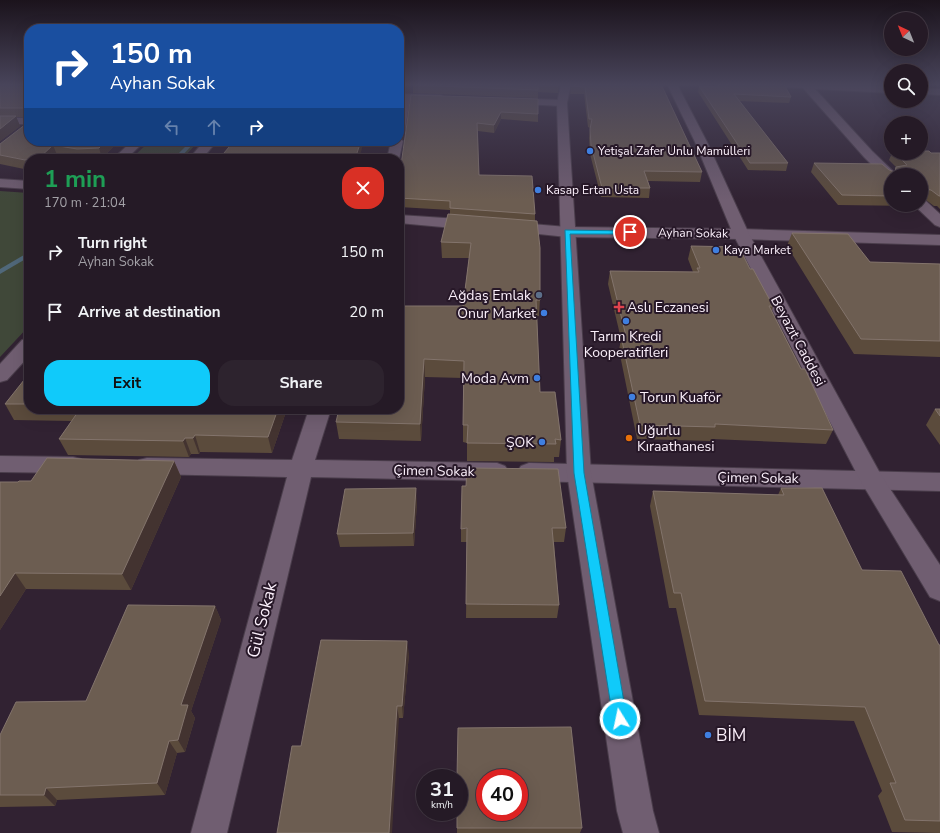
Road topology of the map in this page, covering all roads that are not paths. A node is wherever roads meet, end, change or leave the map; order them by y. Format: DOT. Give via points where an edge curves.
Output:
graph roads {
  1 [pos="565,123"];
  2 [pos="691,123"];
  3 [pos="840,123"];
  4 [pos="24,130"];
  5 [pos="17,135"];
  6 [pos="133,146"];
  7 [pos="207,146"];
  8 [pos="125,154"];
  9 [pos="199,154"];
  10 [pos="868,154"];
  11 [pos="884,155"];
  12 [pos="884,169"];
  13 [pos="0,183"];
  14 [pos="24,185"];
  15 [pos="928,211"];
  16 [pos="404,219"];
  17 [pos="940,222"];
  18 [pos="567,232"];
  19 [pos="742,234"];
  20 [pos="940,240"];
  21 [pos="24,350"];
  22 [pos="0,376"];
  23 [pos="318,414"];
  24 [pos="0,464"];
  25 [pos="95,465"];
  26 [pos="127,466"];
  27 [pos="301,468"];
  28 [pos="579,473"];
  29 [pos="872,480"];
  30 [pos="940,482"];
  31 [pos="940,589"];
  32 [pos="209,833"];
  33 [pos="641,833"];
  1 -- 18 [label="street"];
  2 -- 19 [label="street, Beyazıt Caddesi"];
  3 -- 10 [label="street"];
  4 -- 5 [label="street"];
  6 -- 8 [label="street"];
  7 -- 9 [label="street"];
  10 -- 11 [label="street"];
  10 -- 12 [label="street"];
  13 -- 14 [label="street"];
  15 -- 17 [label="street"];
  16 -- 18 [label="street, Ayhan Sokak"];
  18 -- 19 [label="street, Ayhan Sokak"];
  18 -- 28 [label="street"];
  19 -- 20 [label="street, Ayhan Sokak"];
  19 -- 29 [label="street, Beyazıt Caddesi"];
  21 -- 22 [label="street"];
  23 -- 27 [label="street, Gül Sokak"];
  24 -- 25 [label="street"];
  26 -- 27 [label="street, Çimen Sokak"];
  27 -- 28 [label="street, Çimen Sokak"];
  27 -- 32 [label="street, Gül Sokak"];
  28 -- 29 [label="street, Çimen Sokak"];
  28 -- 33 [label="street" via="635,811"];
  29 -- 30 [label="street, Çimen Sokak"];
  29 -- 31 [label="street, Beyazıt Caddesi"];
}
